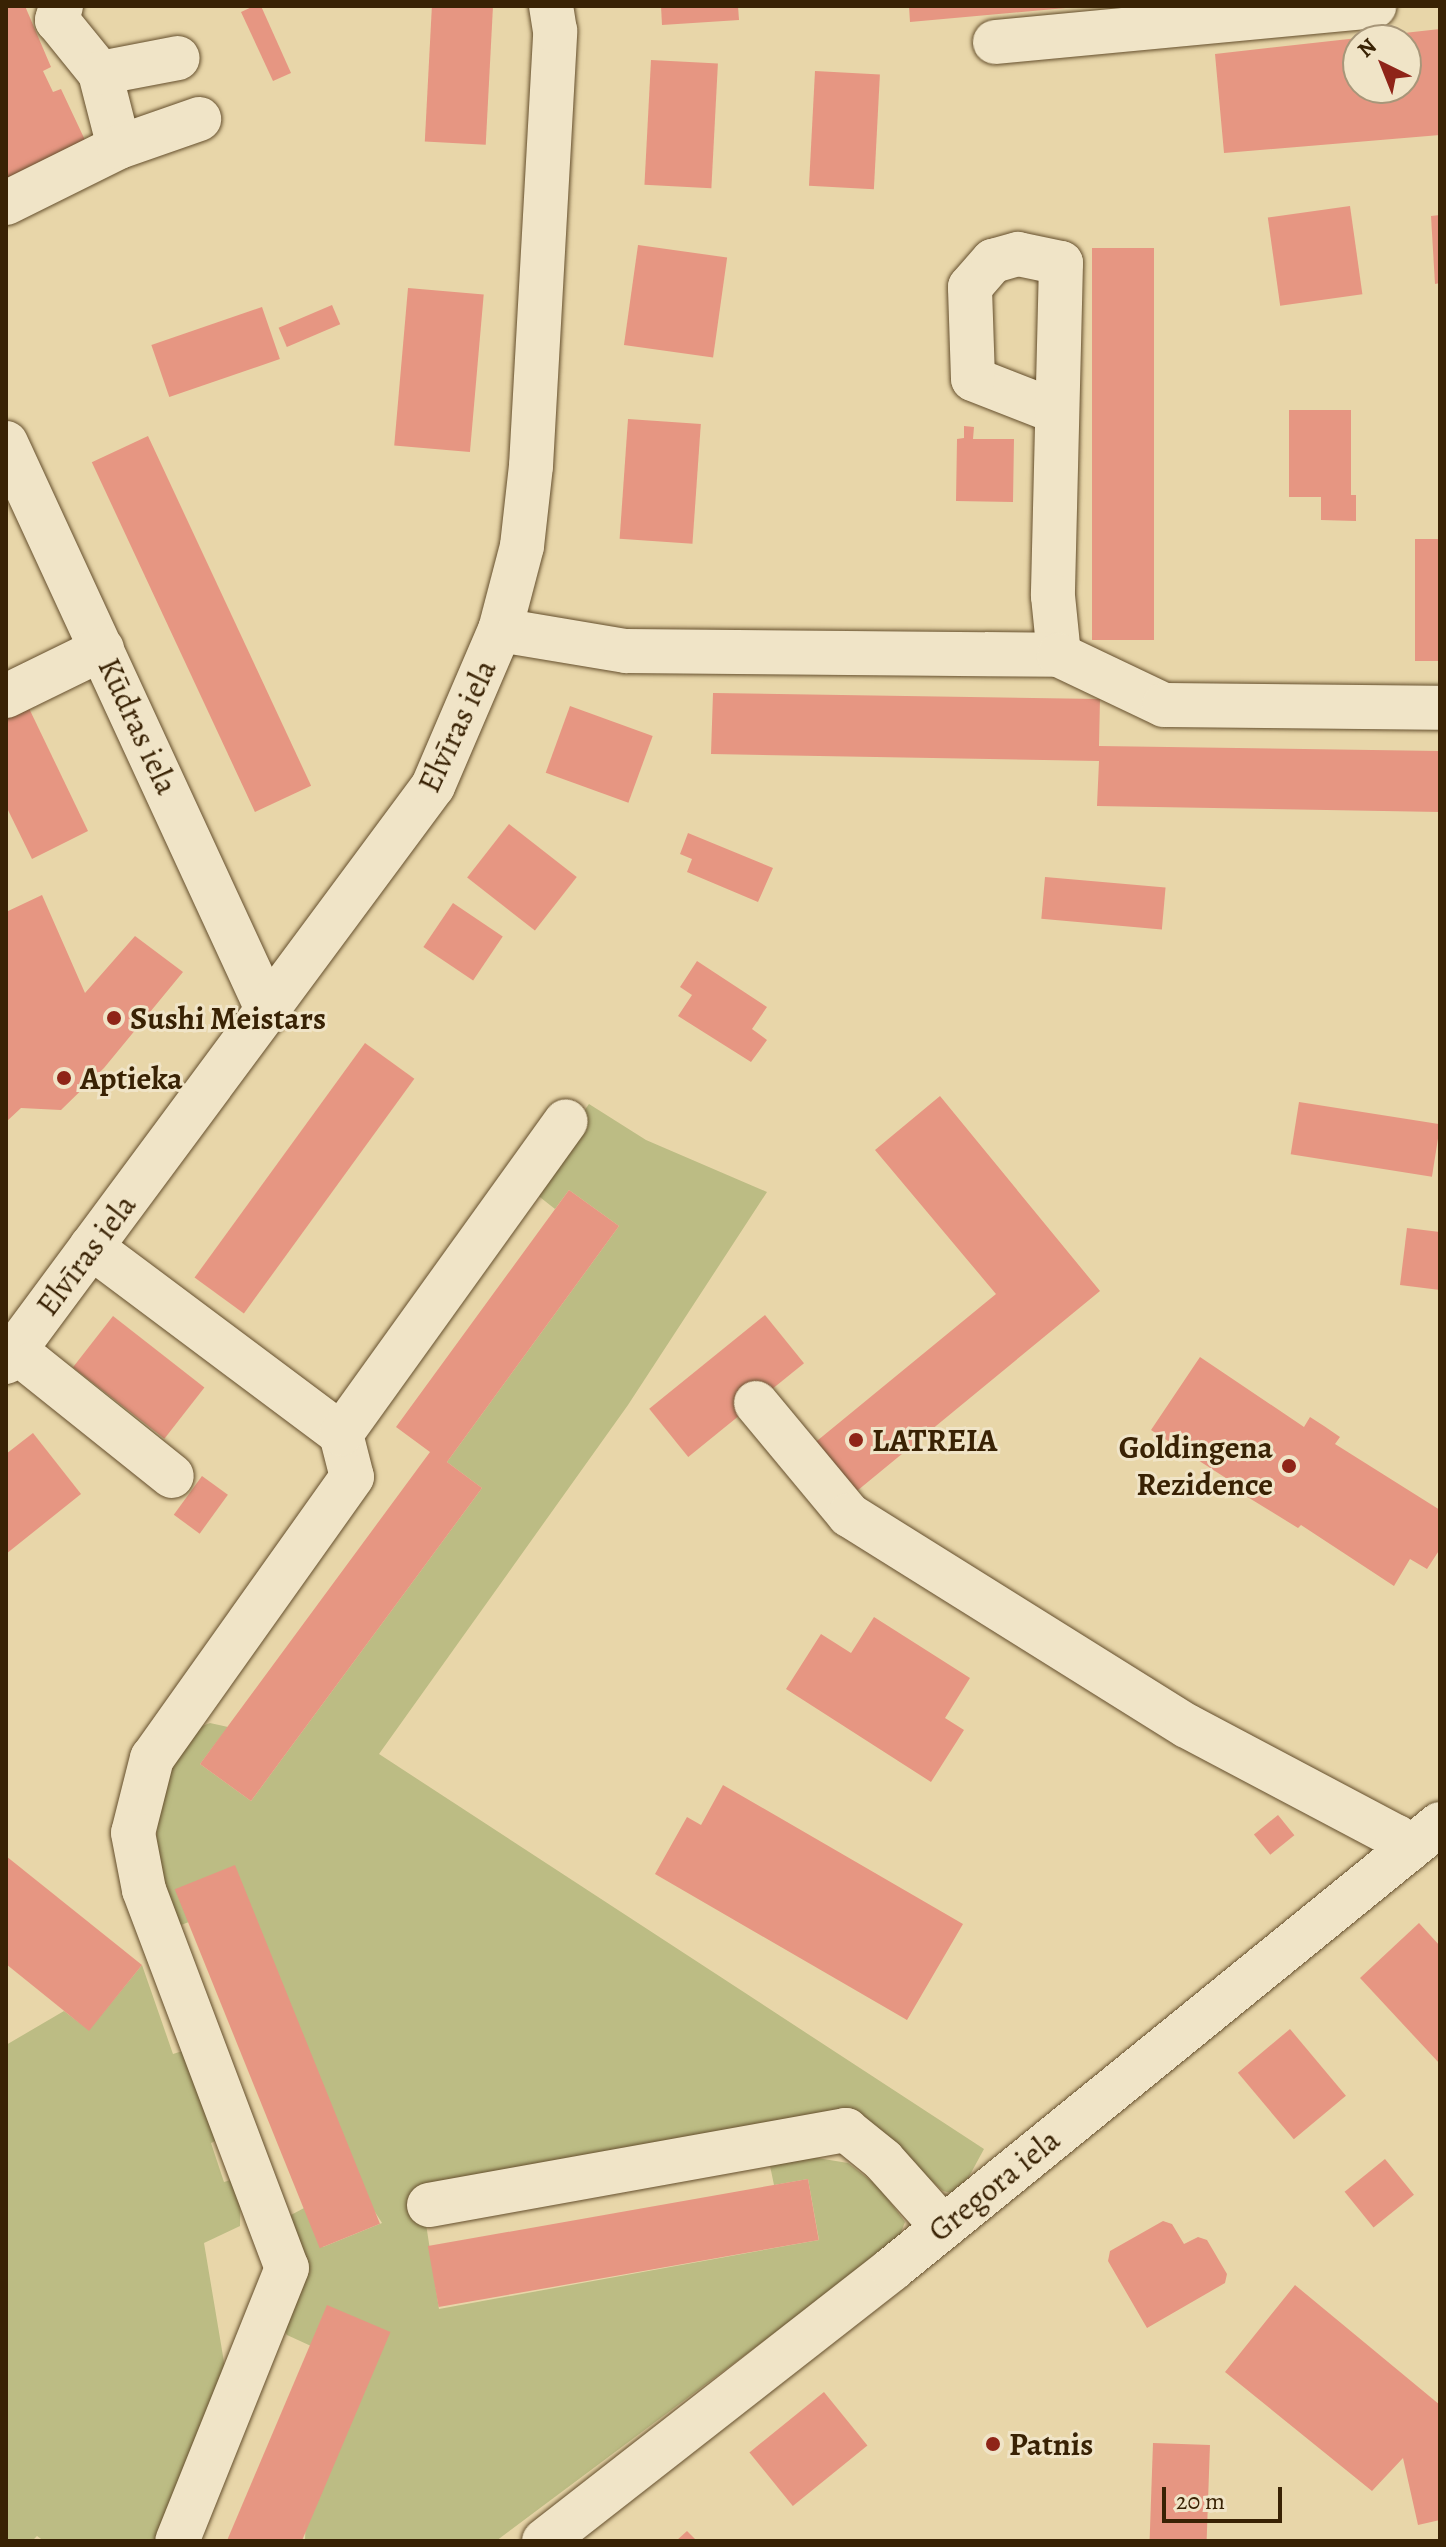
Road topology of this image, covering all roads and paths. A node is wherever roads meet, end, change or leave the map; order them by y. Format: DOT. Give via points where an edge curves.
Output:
graph roads {
  1 [pos="61,6"];
  2 [pos="551,6"];
  3 [pos="1374,6"];
  4 [pos="995,42"];
  5 [pos="178,58"];
  6 [pos="100,73"];
  7 [pos="199,119"];
  8 [pos="119,147"];
  9 [pos="6,203"];
  10 [pos="1057,412"];
  11 [pos="6,443"];
  12 [pos="500,630"];
  13 [pos="102,649"];
  14 [pos="1059,655"];
  15 [pos="6,696"];
  16 [pos="1440,708"];
  17 [pos="268,1011"];
  18 [pos="566,1121"];
  19 [pos="91,1247"];
  20 [pos="19,1363"];
  21 [pos="756,1403"];
  22 [pos="341,1434"];
  23 [pos="172,1476"];
  24 [pos="1424,1837"];
  25 [pos="429,2205"];
  26 [pos="943,2227"];
  27 [pos="177,2541"];
  28 [pos="544,2541"];
  1 -- 6 [label="street" via="57,20"];
  2 -- 12 [label="street, Elvīras iela" via="555,31 531,466 522,546"];
  3 -- 4 [label="street"];
  5 -- 6 [label="street"];
  6 -- 8 [label="street"];
  7 -- 8 [label="street"];
  8 -- 9 [label="street"];
  10 -- 14 [label="street" via="1053,596"];
  11 -- 13 [label="street, Kūdras iela"];
  12 -- 14 [label="street" via="626,651"];
  12 -- 17 [label="street, Elvīras iela" via="433,786"];
  13 -- 15 [label="street"];
  13 -- 17 [label="street, Kūdras iela"];
  14 -- 16 [label="street" via="1164,705"];
  17 -- 19 [label="street, Elvīras iela"];
  18 -- 22 [label="street"];
  19 -- 20 [label="street, Elvīras iela"];
  19 -- 22 [label="street"];
  20 -- 23 [label="street"];
  21 -- 24 [label="street" via="849,1515 1187,1726 1397,1837"];
  22 -- 27 [label="street" via="352,1477 152,1758 133,1833 144,1890 287,2268"];
  24 -- 26 [label="street, Gregora iela"];
  25 -- 26 [label="street" via="846,2130 883,2160"];
  26 -- 28 [label="street, Gregora iela"];
}
